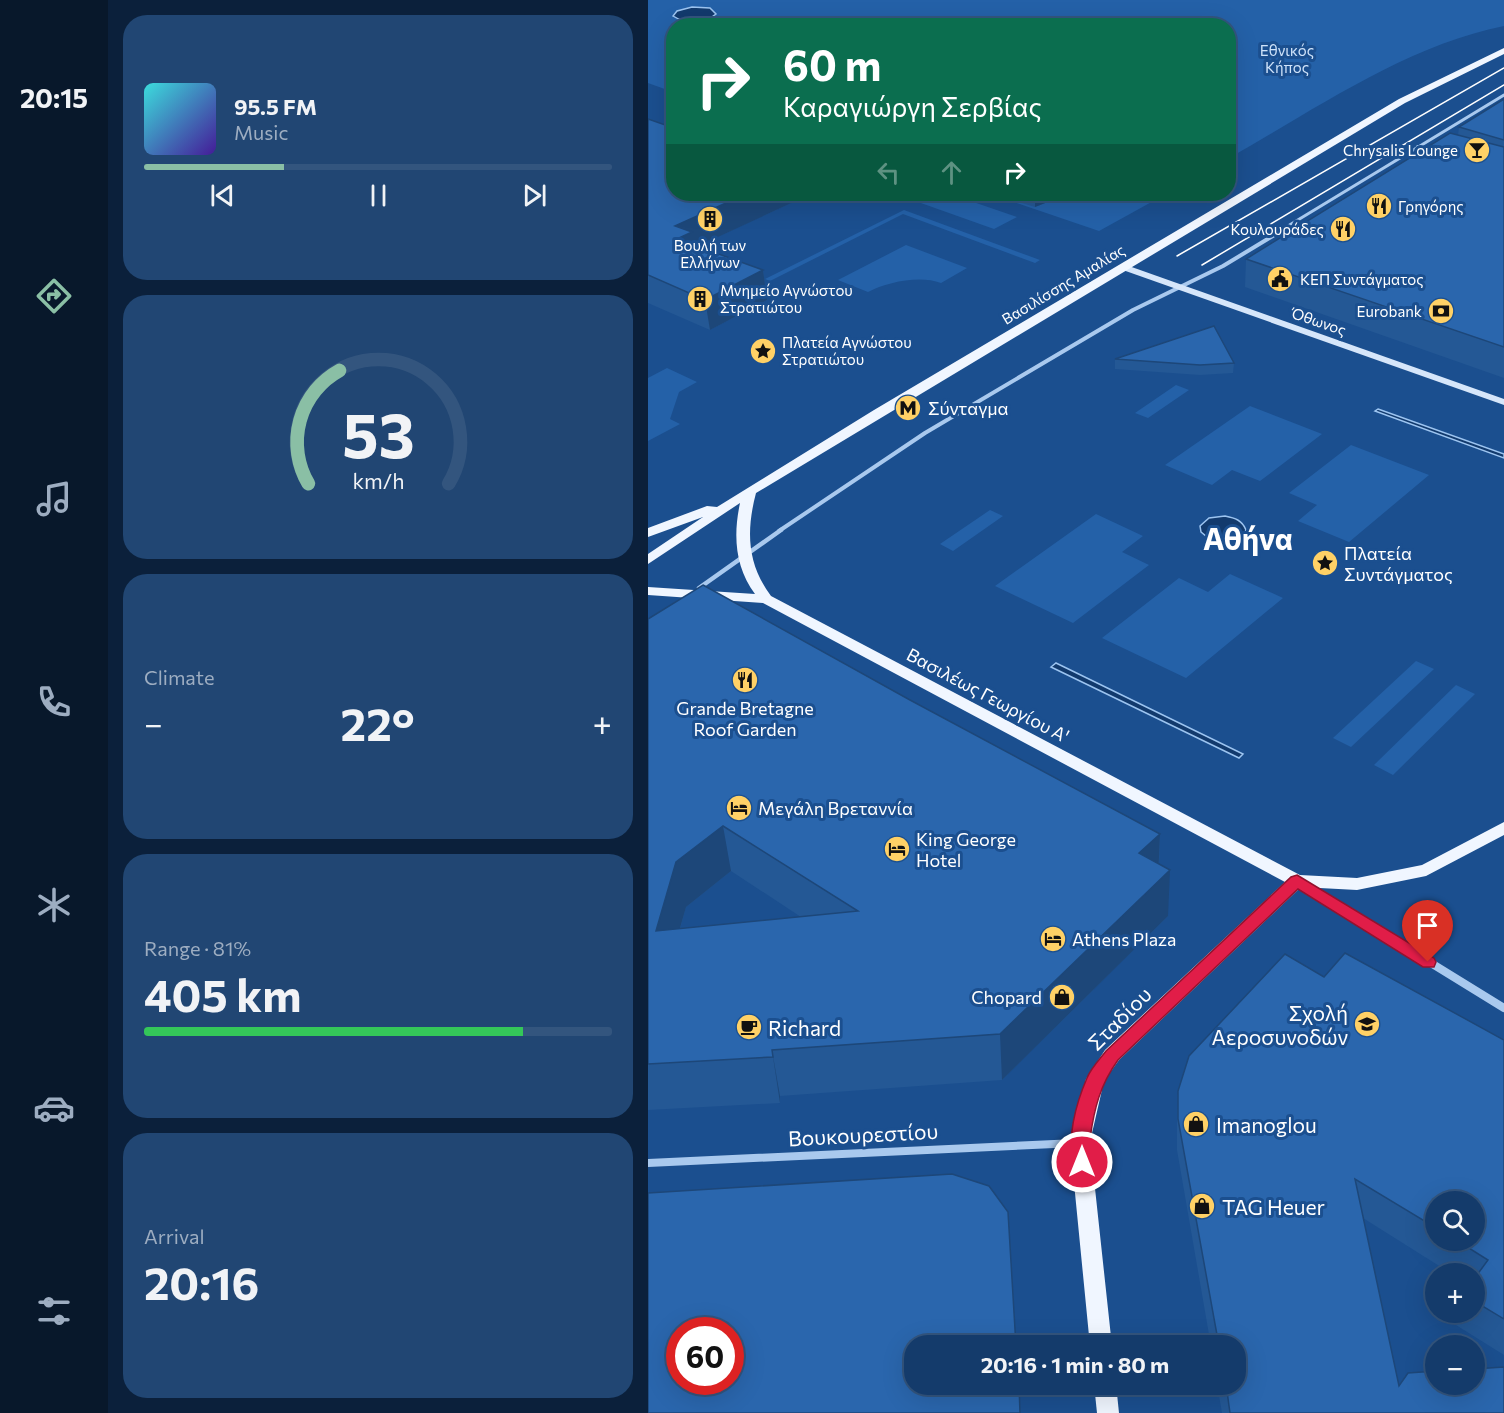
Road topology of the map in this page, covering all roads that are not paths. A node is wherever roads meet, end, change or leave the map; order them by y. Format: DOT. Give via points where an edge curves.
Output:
graph roads {
  1 [pos="1504,51"];
  2 [pos="1504,95"];
  3 [pos="1419,147"];
  4 [pos="1442,153"];
  5 [pos="1236,200"];
  6 [pos="1234,201"];
  7 [pos="1124,267"];
  8 [pos="1179,287"];
  9 [pos="1504,402"];
  10 [pos="750,491"];
  11 [pos="648,533"];
  12 [pos="744,559"];
  13 [pos="648,560"];
  14 [pos="648,591"];
  15 [pos="689,594"];
  16 [pos="766,599"];
  17 [pos="1504,828"];
  18 [pos="1297,881"];
  19 [pos="1504,1008"];
  20 [pos="1080,1142"];
  21 [pos="648,1162"];
  22 [pos="1100,1335"];
  23 [pos="1106,1395"];
  24 [pos="1108,1413"];
  1 -- 5 [label="main road, Βασιλίσσης Αμαλίας" via="1402,100"];
  2 -- 3 [label="lane"];
  3 -- 4 [label="street"];
  3 -- 8 [label="lane" via="1223,266"];
  6 -- 7 [label="main road, Βασιλίσσης Αμαλίας"];
  7 -- 8 [label="street, Όθωνος"];
  7 -- 10 [label="main road, Βασιλίσσης Αμαλίας"];
  8 -- 9 [label="street, Όθωνος"];
  8 -- 12 [label="lane" via="925,433 826,497"];
  10 -- 11 [label="main road"];
  10 -- 12 [label="main road" via="741,530"];
  10 -- 13 [label="main road, Βασιλίσσης Αμαλίας"];
  12 -- 15 [label="lane"];
  12 -- 16 [label="main road" via="755,586"];
  14 -- 15 [label="main road, Βασιλέως Γεωργίου Α'"];
  15 -- 16 [label="main road, Βασιλέως Γεωργίου Α'"];
  16 -- 18 [label="main road, Βασιλέως Γεωργίου Α'"];
  17 -- 18 [label="main road" via="1426,870 1357,884"];
  18 -- 19 [label="street"];
  18 -- 20 [label="main road, Σταδίου" via="1112,1055 1095,1079"];
  20 -- 21 [label="street, Βουκουρεστίου"];
  20 -- 22 [label="main road, Σταδίου"];
  23 -- 24 [label="main road"];
}
